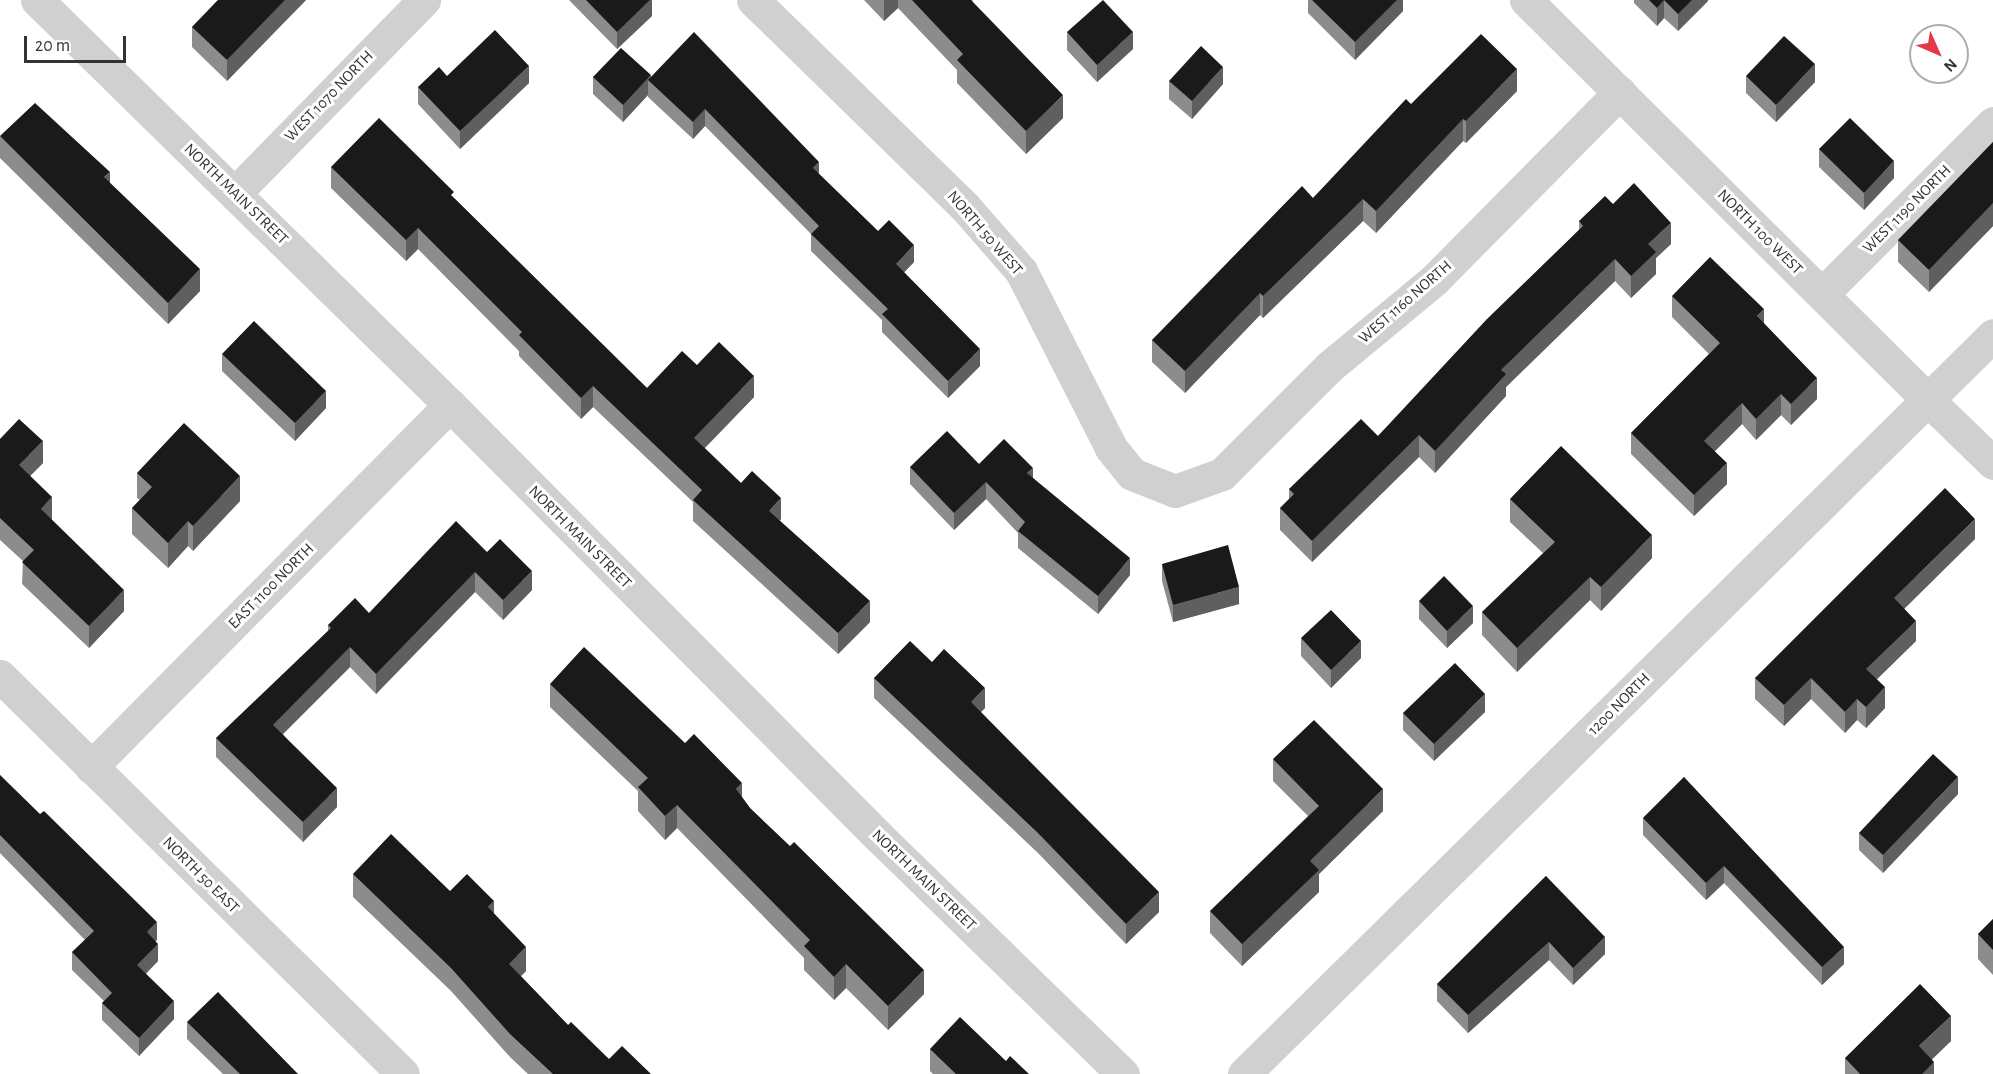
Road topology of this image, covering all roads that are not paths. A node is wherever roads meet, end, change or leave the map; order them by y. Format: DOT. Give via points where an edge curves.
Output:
graph roads {
  1 [pos="37,0"];
  2 [pos="423,0"];
  3 [pos="753,0"];
  4 [pos="1526,0"];
  5 [pos="1620,92"];
  6 [pos="1993,123"];
  7 [pos="236,192"];
  8 [pos="1821,294"];
  9 [pos="1993,335"];
  10 [pos="1927,399"];
  11 [pos="450,405"];
  12 [pos="1993,463"];
  13 [pos="1175,491"];
  14 [pos="0,676"];
  15 [pos="91,767"];
  16 [pos="403,1074"];
  17 [pos="1123,1074"];
  18 [pos="1245,1074"];
  1 -- 7 [label="street, NORTH MAIN STREET"];
  2 -- 7 [label="street, WEST 1070 NORTH"];
  3 -- 13 [label="street, NORTH 50 WEST" via="965,207 1021,271 1111,448 1132,474"];
  4 -- 5 [label="street, NORTH 100 WEST"];
  5 -- 8 [label="street, NORTH 100 WEST"];
  5 -- 13 [label="street, WEST 1160 NORTH" via="1434,280 1329,367 1222,474"];
  6 -- 8 [label="street, WEST 1190 NORTH"];
  7 -- 11 [label="street, NORTH MAIN STREET"];
  8 -- 10 [label="street, NORTH 100 WEST"];
  9 -- 10 [label="street, 1200 NORTH"];
  10 -- 12 [label="street, NORTH 100 WEST"];
  10 -- 18 [label="street, 1200 NORTH"];
  11 -- 15 [label="street, EAST 1100 NORTH"];
  11 -- 17 [label="street, NORTH MAIN STREET" via="878,836"];
  14 -- 15 [label="street, NORTH 50 EAST"];
  15 -- 16 [label="street, NORTH 50 EAST"];
}
